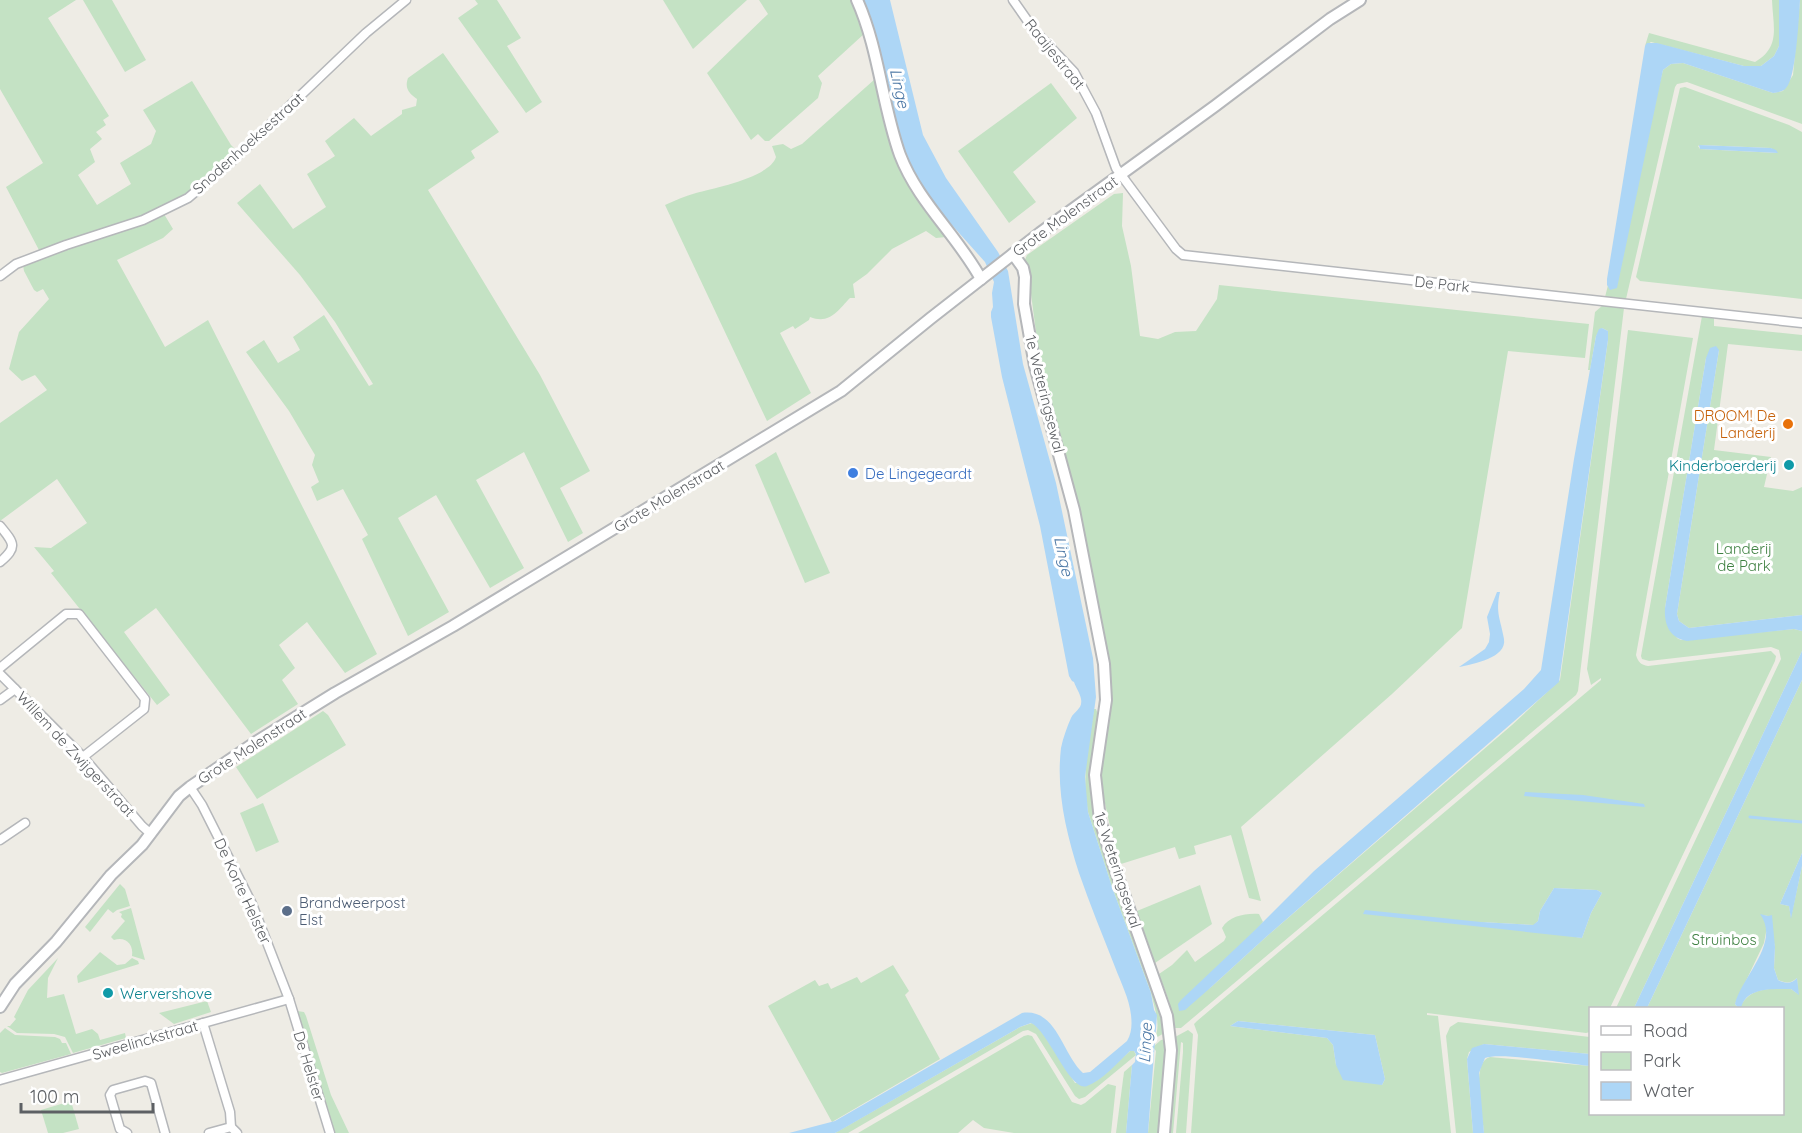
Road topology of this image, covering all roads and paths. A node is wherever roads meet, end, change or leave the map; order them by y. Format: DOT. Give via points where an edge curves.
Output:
graph roads {
  1 [pos="406,0"];
  2 [pos="857,0"];
  3 [pos="1013,0"];
  4 [pos="1360,0"];
  5 [pos="1121,175"];
  6 [pos="1009,257"];
  7 [pos="0,276"];
  8 [pos="983,276"];
  9 [pos="1802,323"];
  10 [pos="0,526"];
  11 [pos="0,562"];
  12 [pos="0,668"];
  13 [pos="0,674"];
  14 [pos="15,689"];
  15 [pos="0,700"];
  16 [pos="82,757"];
  17 [pos="190,787"];
  18 [pos="25,823"];
  19 [pos="151,834"];
  20 [pos="0,840"];
  21 [pos="289,999"];
  22 [pos="0,1007"];
  23 [pos="203,1023"];
  24 [pos="0,1080"];
  25 [pos="234,1130"];
  26 [pos="127,1133"];
  27 [pos="165,1133"];
  28 [pos="209,1133"];
  29 [pos="330,1133"];
  30 [pos="1164,1133"];
  1 -- 7 [label="street, Snodenhoeksestraat" via="188,198 143,220 16,264"];
  2 -- 8 [label="street" via="865,18 889,120 912,184"];
  3 -- 5 [label="street, Raaijestraat" via="1034,30 1074,72"];
  4 -- 5 [label="street, Grote Molenstraat"];
  5 -- 6 [label="street, Grote Molenstraat"];
  5 -- 9 [label="street, De Park" via="1183,255"];
  6 -- 8 [label="street, Grote Molenstraat"];
  6 -- 30 [label="street, 1e Weteringsewal" via="1023,268 1024,304 1035,366 1074,510 1105,670 1106,700 1095,769 1100,820 1167,1016 1172,1050"];
  8 -- 17 [label="street, Grote Molenstraat" via="841,392 335,693"];
  10 -- 11 [label="street" via="13,547"];
  12 -- 16 [label="street" via="66,614 79,614 145,699 144,709"];
  13 -- 14 [label="street, Willem de Zwijgerstraat"];
  14 -- 15 [label="street"];
  14 -- 16 [label="street, Willem de Zwijgerstraat"];
  16 -- 19 [label="street, Willem de Zwijgerstraat"];
  17 -- 19 [label="street, Grote Molenstraat"];
  17 -- 21 [label="street, De Korte Helster" via="252,904"];
  18 -- 20 [label="street"];
  19 -- 22 [label="street, Grote Molenstraat" via="15,984"];
  21 -- 23 [label="street, Sweelinckstraat"];
  21 -- 29 [label="street, De Helster"];
  23 -- 24 [label="street, Sweelinckstraat"];
  23 -- 25 [label="street"];
  25 -- 28 [label="street"];
  26 -- 27 [label="street" via="120,1129 111,1095 114,1090 145,1081 151,1083"];
}
